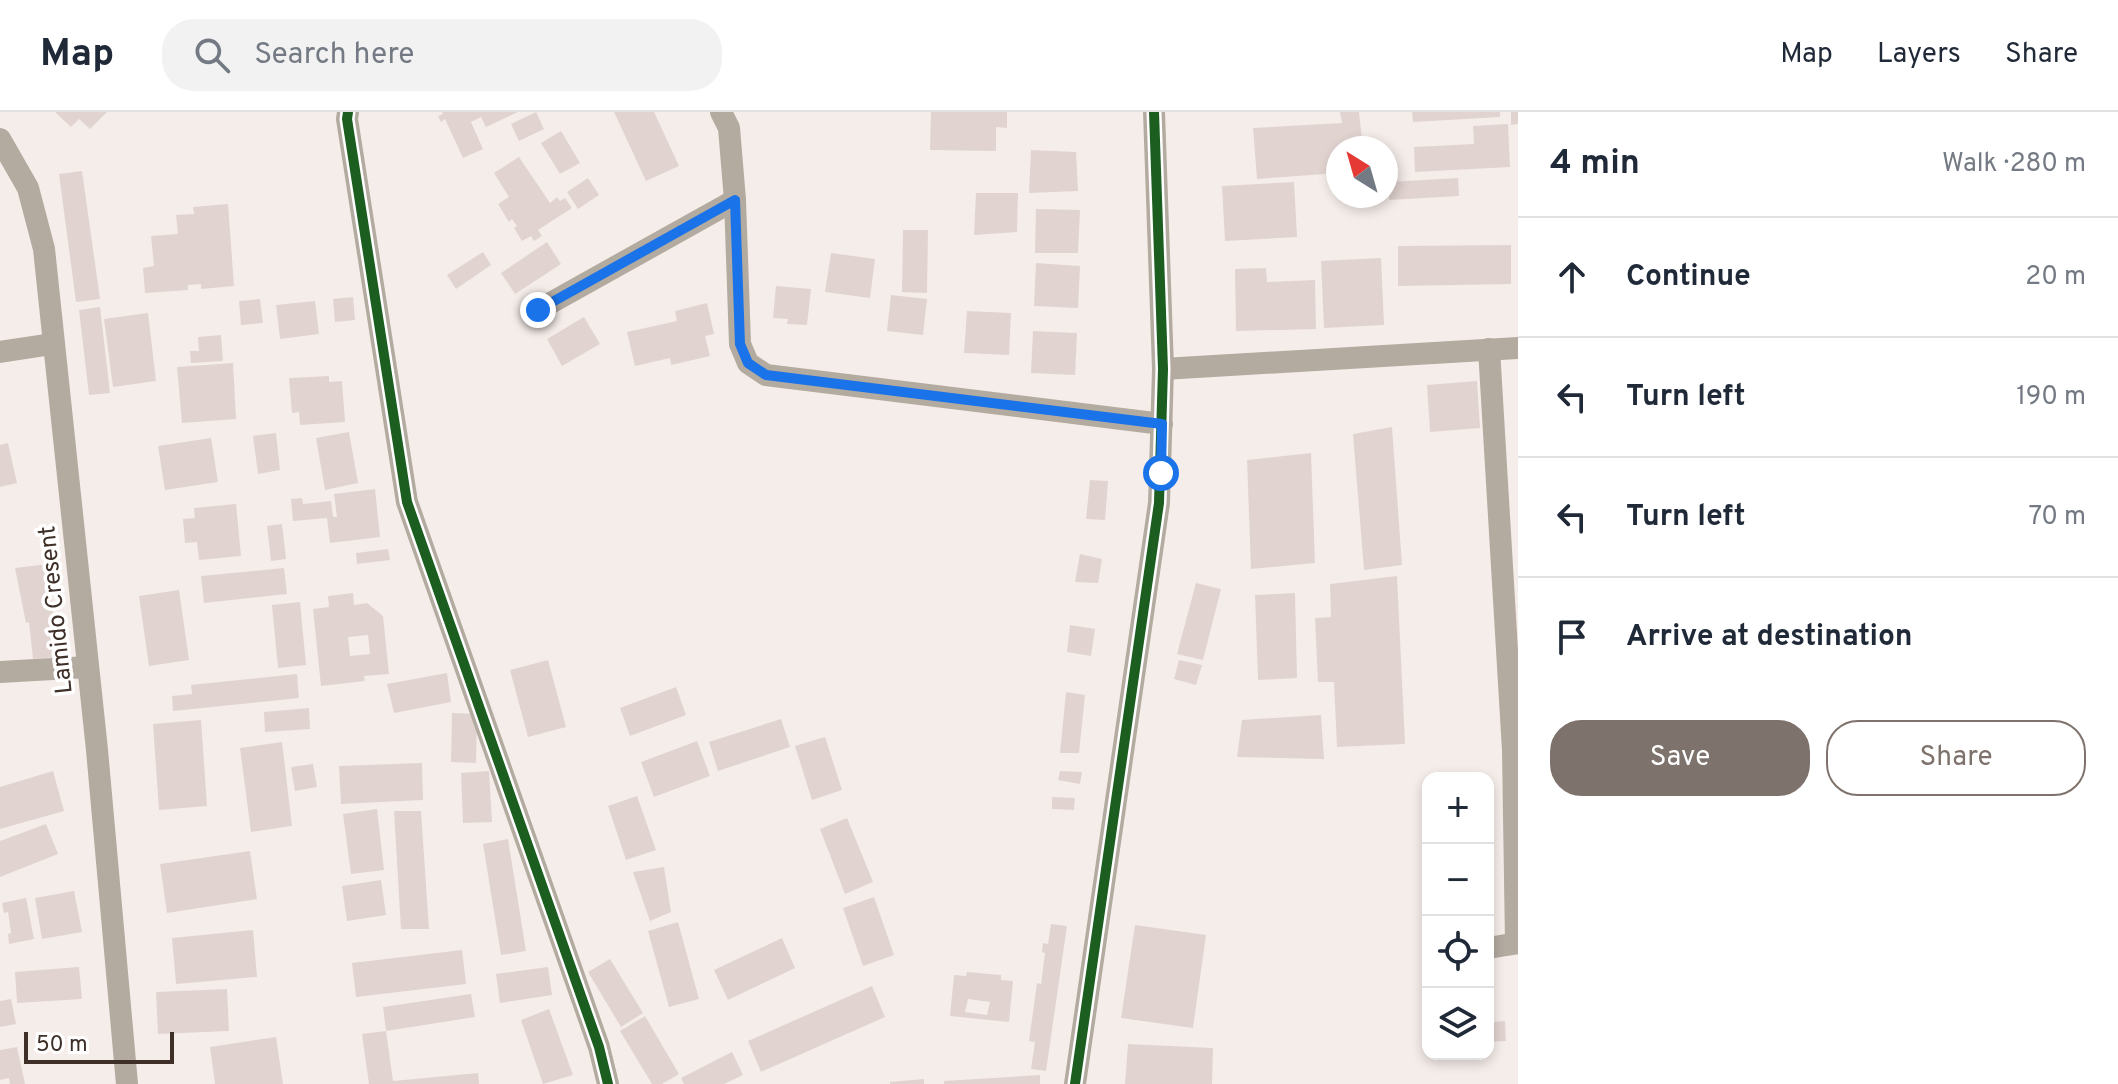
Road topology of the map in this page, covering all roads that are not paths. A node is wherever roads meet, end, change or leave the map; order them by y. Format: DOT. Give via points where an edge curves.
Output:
graph roads {
  1 [pos="348,112"];
  2 [pos="721,112"];
  3 [pos="1154,112"];
  4 [pos="0,139"];
  5 [pos="735,200"];
  6 [pos="538,310"];
  7 [pos="52,344"];
  8 [pos="1518,348"];
  9 [pos="1489,349"];
  10 [pos="0,352"];
  11 [pos="1163,369"];
  12 [pos="1162,424"];
  13 [pos="1510,551"];
  14 [pos="88,667"];
  15 [pos="0,672"];
  16 [pos="1515,750"];
  17 [pos="1517,943"];
  18 [pos="1494,947"];
  19 [pos="127,1084"];
  20 [pos="608,1084"];
  21 [pos="1075,1084"];
  1 -- 20 [label="street" via="407,502"];
  2 -- 5 [label="street" via="729,128"];
  3 -- 11 [label="street"];
  4 -- 7 [label="street, Lamido Cresent" via="28,188 44,249"];
  5 -- 6 [label="street"];
  5 -- 12 [label="street" via="740,344 748,363 766,375"];
  7 -- 10 [label="street"];
  7 -- 14 [label="street, Lamido Cresent"];
  8 -- 9 [label="street"];
  9 -- 11 [label="street"];
  9 -- 13 [label="street"];
  11 -- 12 [label="street"];
  12 -- 21 [label="street" via="1159,503"];
  13 -- 16 [label="street"];
  14 -- 15 [label="street"];
  14 -- 19 [label="street, Lamido Cresent"];
  16 -- 17 [label="street"];
  17 -- 18 [label="street"];
}
